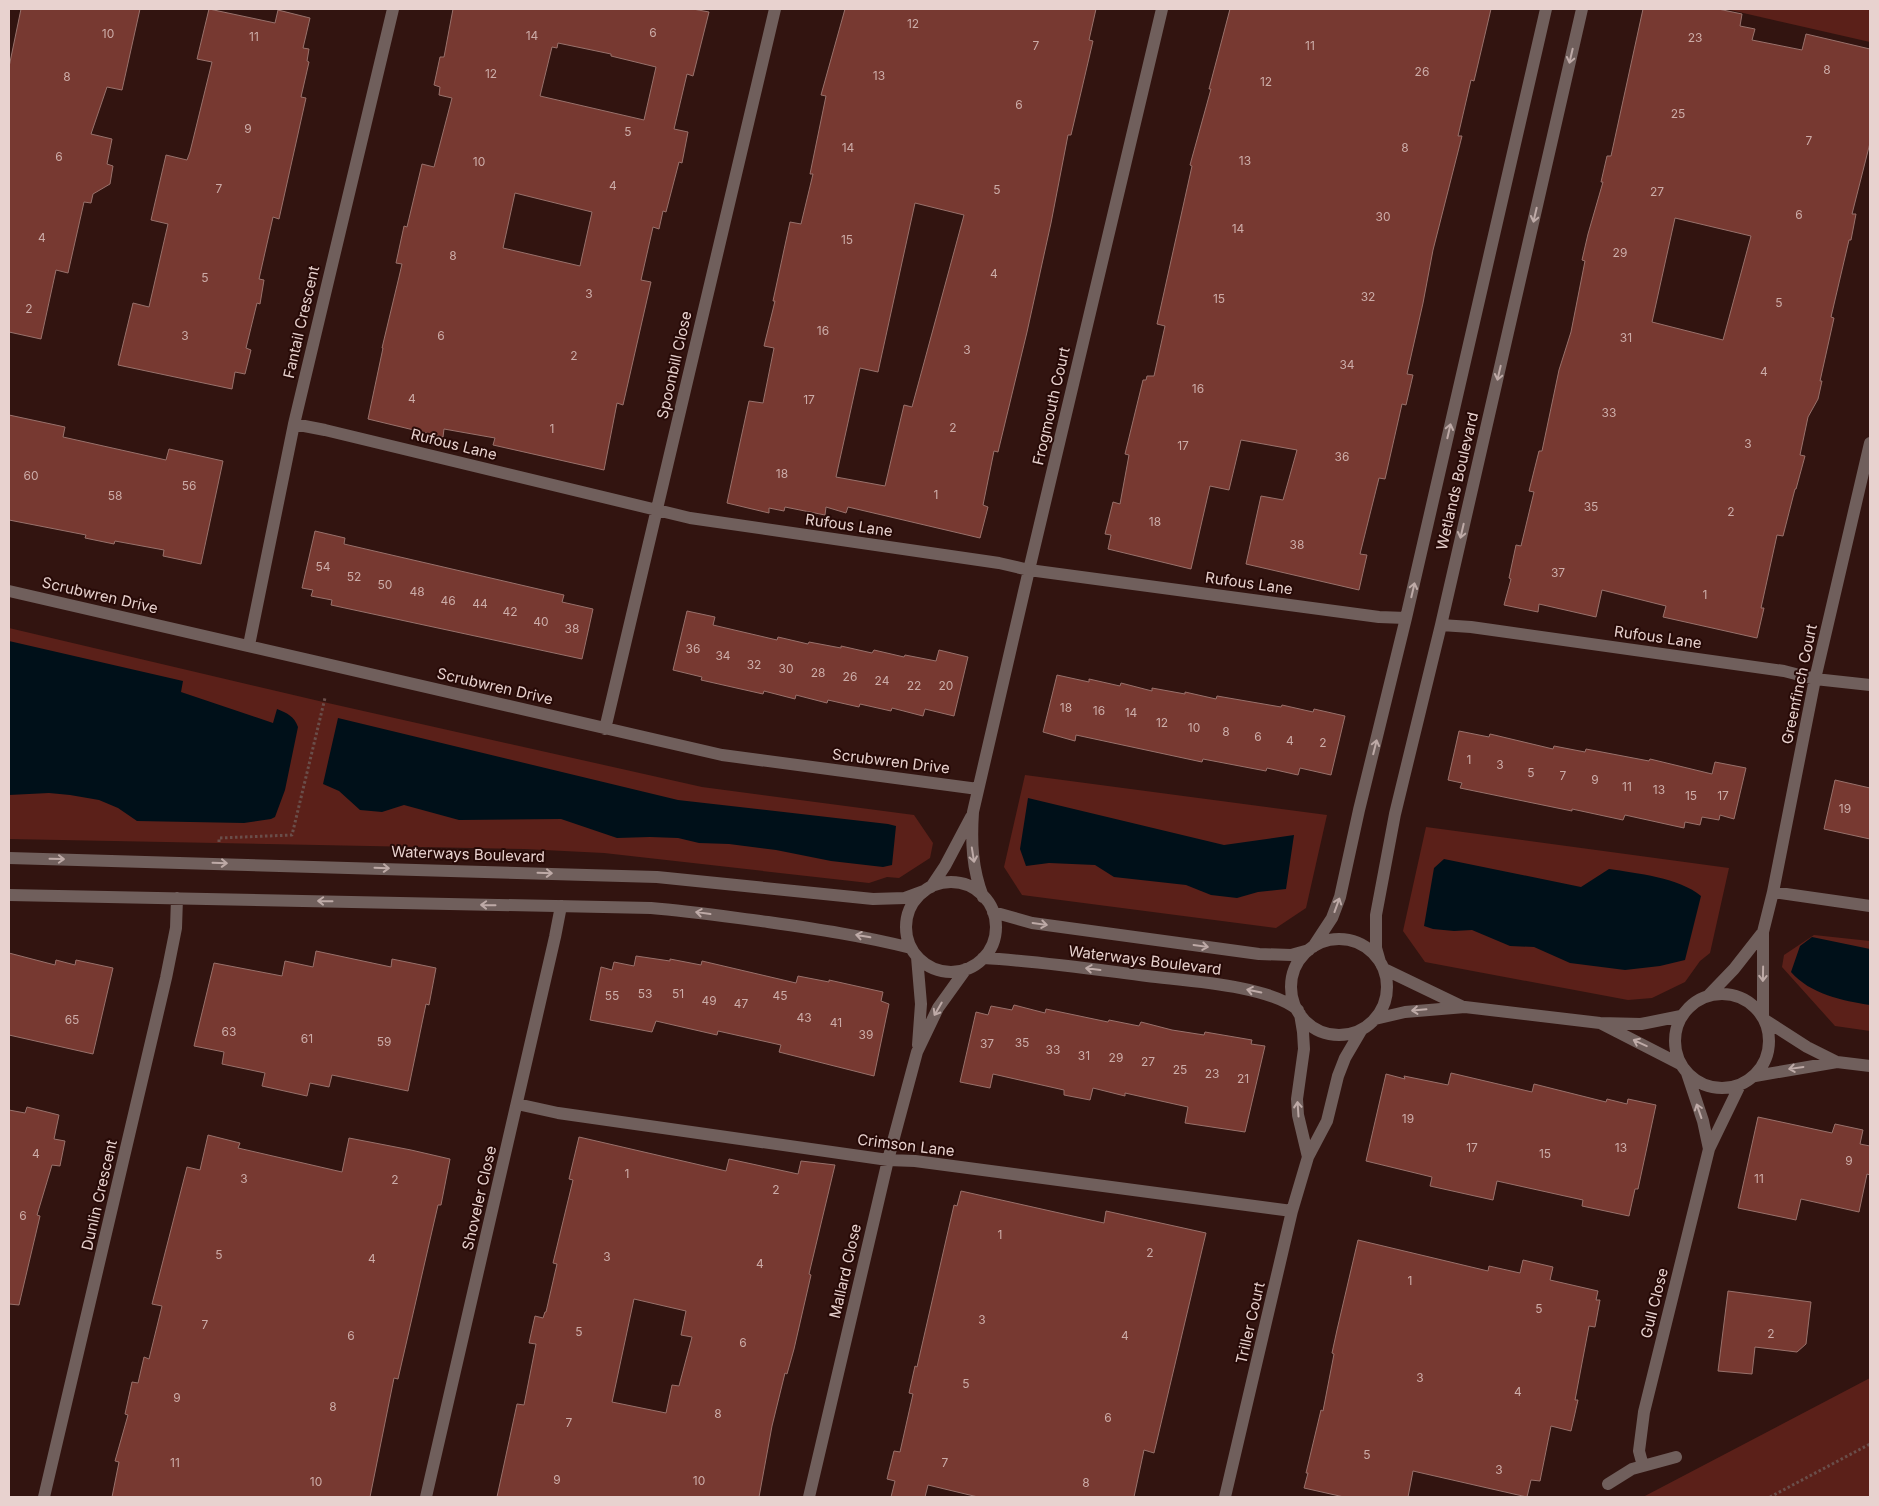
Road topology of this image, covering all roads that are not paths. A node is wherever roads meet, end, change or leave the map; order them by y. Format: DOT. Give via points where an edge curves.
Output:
graph roads {
  1 [pos="393,9"];
  2 [pos="774,9"];
  3 [pos="1162,9"];
  4 [pos="1546,9"];
  5 [pos="1582,9"];
  6 [pos="294,424"];
  7 [pos="1870,444"];
  8 [pos="656,510"];
  9 [pos="1029,570"];
  10 [pos="9,591"];
  11 [pos="1406,618"];
  12 [pos="1441,625"];
  13 [pos="249,645"];
  14 [pos="1815,679"];
  15 [pos="1870,685"];
  16 [pos="605,729"];
  17 [pos="978,789"];
  18 [pos="973,812"];
  19 [pos="9,858"];
  20 [pos="928,889"];
  21 [pos="1773,892"];
  22 [pos="9,895"];
  23 [pos="983,897"];
  24 [pos="177,898"];
  25 [pos="561,906"];
  26 [pos="1870,906"];
  27 [pos="993,912"];
  28 [pos="1763,932"];
  29 [pos="1311,949"];
  30 [pos="914,952"];
  31 [pos="983,958"];
  32 [pos="1382,965"];
  33 [pos="966,969"];
  34 [pos="1709,995"];
  35 [pos="1465,1007"];
  36 [pos="1299,1012"];
  37 [pos="1681,1016"];
  38 [pos="1764,1018"];
  39 [pos="1375,1019"];
  40 [pos="1600,1023"];
  41 [pos="1362,1029"];
  42 [pos="917,1052"];
  43 [pos="1837,1062"];
  44 [pos="1870,1066"];
  45 [pos="1683,1068"];
  46 [pos="1754,1076"];
  47 [pos="1740,1085"];
  48 [pos="517,1104"];
  49 [pos="1709,1150"];
  50 [pos="1308,1157"];
  51 [pos="888,1160"];
  52 [pos="1292,1211"];
  53 [pos="1676,1457"];
  54 [pos="1643,1466"];
  55 [pos="1608,1484"];
  56 [pos="44,1497"];
  57 [pos="426,1497"];
  58 [pos="809,1497"];
  59 [pos="1226,1497"];
  1 -- 6 [label="street, Fantail Crescent"];
  2 -- 8 [label="street, Spoonbill Close"];
  3 -- 9 [label="street, Frogmouth Court"];
  11 -- 4 [label="street, Wetlands Boulevard, one-way"];
  5 -- 12 [label="street, Wetlands Boulevard, one-way"];
  6 -- 8 [label="street, Rufous Lane"];
  6 -- 13 [label="street, Fantail Crescent"];
  7 -- 14 [label="street, Greenfinch Court"];
  8 -- 9 [label="street, Rufous Lane"];
  8 -- 16 [label="street, Spoonbill Close"];
  9 -- 11 [label="street, Rufous Lane"];
  9 -- 17 [label="street, Frogmouth Court"];
  10 -- 13 [label="street, Scrubwren Drive"];
  29 -- 11 [label="street, Wetlands Boulevard, one-way" via="1332,918 1340,897"];
  12 -- 14 [label="street, Rufous Lane" via="1784,671"];
  12 -- 32 [label="street, Wetlands Boulevard" via="1395,814 1378,906 1376,940"];
  13 -- 16 [label="street, Scrubwren Drive"];
  14 -- 15 [label="street, Rufous Lane"];
  14 -- 21 [label="street, Greenfinch Court"];
  16 -- 17 [label="street, Scrubwren Drive" via="722,755"];
  17 -- 18 [label="street, Frogmouth Court"];
  18 -- 20 [label="street, Frogmouth Court" via="945,866"];
  18 -- 23 [label="street, Frogmouth Court, one-way" via="971,843"];
  19 -- 20 [label="street, Waterways Boulevard, one-way" via="657,877 873,899 905,898"];
  20 -- 23 [label="street" via="953,883 975,890"];
  20 -- 30 [label="street" via="915,900 907,917 906,936"];
  21 -- 26 [label="street"];
  21 -- 28 [label="street, Greenfinch Court"];
  22 -- 24 [label="street"];
  23 -- 27 [label="street"];
  25 -- 24 [label="street, one-way"];
  24 -- 56 [label="street, Dunlin Crescent" via="176,928 166,978"];
  30 -- 25 [label="street, one-way" via="869,937 685,910"];
  25 -- 48 [label="street, Shoveler Close"];
  27 -- 29 [label="street, Waterways Boulevard, one-way" via="1032,923 1259,954 1292,955"];
  27 -- 31 [label="street" via="994,936"];
  28 -- 34 [label="street, Greenfinch Court"];
  28 -- 38 [label="street, Greenfinch Court, one-way"];
  29 -- 32 [label="street" via="1327,940 1348,940 1366,947"];
  29 -- 36 [label="street" via="1298,962 1292,978 1292,995"];
  30 -- 33 [label="street" via="927,965 940,970"];
  30 -- 42 [label="street, Mallard Close" via="921,1004"];
  31 -- 33 [label="street"];
  36 -- 31 [label="street, Waterways Boulevard, one-way" via="1283,999 1235,988 1024,960"];
  32 -- 35 [label="street"];
  32 -- 39 [label="street" via="1387,984 1386,997"];
  33 -- 42 [label="street, Mallard Close, one-way" via="938,1008"];
  34 -- 37 [label="street" via="1693,1002"];
  34 -- 38 [label="street" via="1737,996 1750,1002"];
  35 -- 39 [label="street, one-way" via="1405,1012"];
  35 -- 40 [label="street"];
  36 -- 41 [label="street" via="1310,1025 1329,1033 1345,1034"];
  50 -- 36 [label="street, Triller Court, one-way" via="1297,1099 1304,1049"];
  37 -- 40 [label="street" via="1641,1024"];
  37 -- 45 [label="street" via="1674,1039 1675,1052"];
  38 -- 43 [label="street" via="1807,1047"];
  38 -- 46 [label="street" via="1769,1050"];
  39 -- 41 [label="street"];
  45 -- 40 [label="street, one-way"];
  41 -- 50 [label="street, Triller Court" via="1345,1058 1327,1121"];
  42 -- 51 [label="street, Mallard Close"];
  43 -- 44 [label="street"];
  43 -- 46 [label="street, one-way"];
  45 -- 47 [label="street" via="1698,1082 1712,1087"];
  49 -- 45 [label="street, Gull Close, one-way" via="1703,1121"];
  46 -- 47 [label="street"];
  47 -- 49 [label="street, Gull Close"];
  48 -- 51 [label="street, Crimson Lane" via="558,1113"];
  48 -- 57 [label="street, Shoveler Close"];
  49 -- 54 [label="street, Gull Close" via="1644,1412 1639,1451"];
  50 -- 52 [label="street, Triller Court"];
  51 -- 52 [label="street, Crimson Lane"];
  51 -- 58 [label="street, Mallard Close"];
  52 -- 59 [label="street, Triller Court"];
  53 -- 54 [label="street"];
  54 -- 55 [label="street" via="1623,1473"];
}
